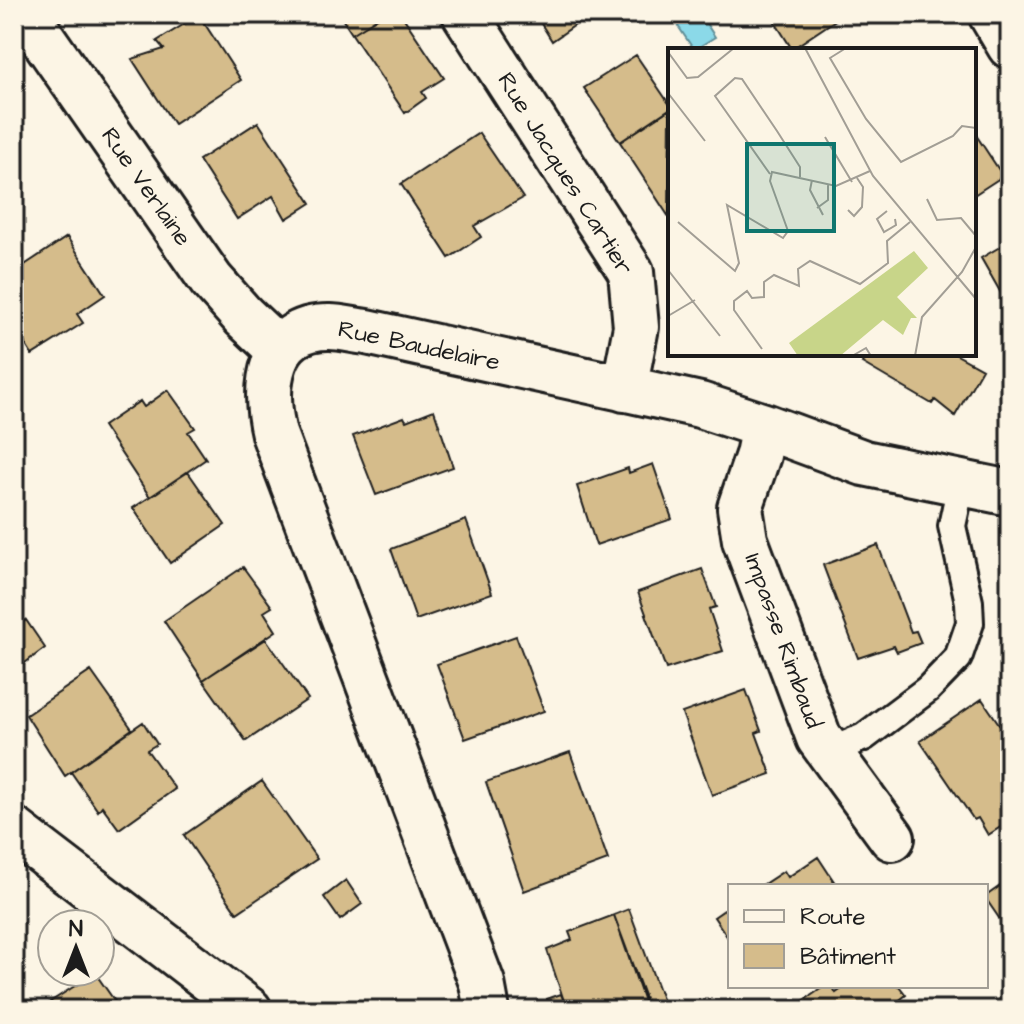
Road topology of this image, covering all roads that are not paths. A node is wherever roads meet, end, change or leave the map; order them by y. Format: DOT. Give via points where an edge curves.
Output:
graph roads {
  1 [pos="26,14"];
  2 [pos="465,14"];
  3 [pos="991,14"];
  4 [pos="1010,46"];
  5 [pos="279,350"];
  6 [pos="624,389"];
  7 [pos="764,426"];
  8 [pos="961,484"];
  9 [pos="1010,493"];
  10 [pos="828,752"];
  11 [pos="14,830"];
  12 [pos="892,838"];
  13 [pos="249,1010"];
  14 [pos="487,1010"];
  1 -- 5 [label="street, Rue Verlaine" via="211,280"];
  2 -- 6 [label="street, Rue Jacques Cartier" via="631,272 636,327"];
  3 -- 4 [label="street"];
  5 -- 6 [label="street, Rue Baudelaire" via="298,334 327,327"];
  5 -- 14 [label="street" via="269,375 267,405 274,434 482,983"];
  6 -- 7 [label="street, Rue Baudelaire"];
  7 -- 8 [label="street, Rue Baudelaire" via="864,463"];
  7 -- 10 [label="street, Impasse Rimbaud" via="740,508 745,540"];
  8 -- 9 [label="street, Rue Baudelaire"];
  8 -- 10 [label="lane" via="952,526 970,623 958,658 928,689 864,737"];
  10 -- 12 [label="street, Impasse Rimbaud"];
  11 -- 13 [label="street"];
}
